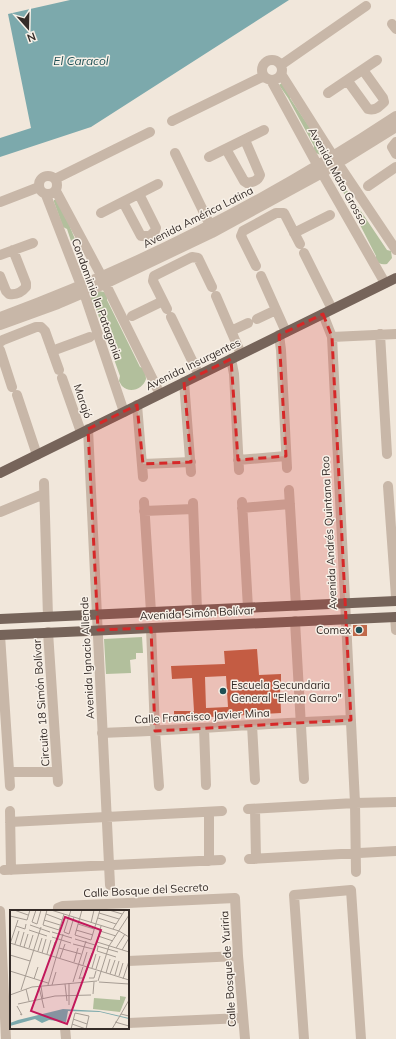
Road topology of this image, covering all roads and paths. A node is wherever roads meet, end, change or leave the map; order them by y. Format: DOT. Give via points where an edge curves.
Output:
graph roads {
  1 [pos="366,6"];
  2 [pos="377,60"];
  3 [pos="281,70"];
  4 [pos="363,70"];
  5 [pos="268,78"];
  6 [pos="347,80"];
  7 [pos="328,93"];
  8 [pos="379,108"];
  9 [pos="172,121"];
  10 [pos="394,122"];
  11 [pos="264,130"];
  12 [pos="150,132"];
  13 [pos="244,140"];
  14 [pos="396,142"];
  15 [pos="226,149"];
  16 [pos="175,153"];
  17 [pos="396,154"];
  18 [pos="209,157"];
  19 [pos="335,159"];
  20 [pos="396,167"];
  21 [pos="320,169"];
  22 [pos="55,179"];
  23 [pos="254,182"];
  24 [pos="158,184"];
  25 [pos="368,186"];
  26 [pos="39,187"];
  27 [pos="56,191"];
  28 [pos="139,194"];
  29 [pos="46,195"];
  30 [pos="262,197"];
  31 [pos="0,202"];
  32 [pos="123,202"];
  33 [pos="256,210"];
  34 [pos="101,213"];
  35 [pos="330,215"];
  36 [pos="263,220"];
  37 [pos="210,225"];
  38 [pos="294,232"];
  39 [pos="150,236"];
  40 [pos="33,243"];
  41 [pos="13,250"];
  42 [pos="396,250"];
  43 [pos="162,253"];
  44 [pos="0,255"];
  45 [pos="172,267"];
  46 [pos="0,276"];
  47 [pos="396,278"];
  48 [pos="103,281"];
  49 [pos="385,283"];
  50 [pos="212,287"];
  51 [pos="83,289"];
  52 [pos="18,293"];
  53 [pos="216,296"];
  54 [pos="24,309"];
  55 [pos="167,309"];
  56 [pos="276,310"];
  57 [pos="327,311"];
  58 [pos="132,316"];
  59 [pos="0,318"];
  60 [pos="14,320"];
  61 [pos="0,325"];
  62 [pos="231,331"];
  63 [pos="19,334"];
  64 [pos="283,334"];
  65 [pos="380,334"];
  66 [pos="396,334"];
  67 [pos="90,337"];
  68 [pos="332,337"];
  69 [pos="0,342"];
  70 [pos="0,350"];
  71 [pos="52,351"];
  72 [pos="241,354"];
  73 [pos="231,359"];
  74 [pos="199,374"];
  75 [pos="184,382"];
  76 [pos="160,394"];
  77 [pos="138,405"];
  78 [pos="124,412"];
  79 [pos="84,431"];
  80 [pos="390,449"];
  81 [pos="37,455"];
  82 [pos="286,456"];
  83 [pos="143,464"];
  84 [pos="287,468"];
  85 [pos="0,473"];
  86 [pos="143,476"];
  87 [pos="44,482"];
  88 [pos="388,486"];
  89 [pos="289,490"];
  90 [pos="44,494"];
  91 [pos="392,496"];
  92 [pos="290,504"];
  93 [pos="0,512"];
  94 [pos="396,597"];
  95 [pos="396,601"];
  96 [pos="345,604"];
  97 [pos="296,606"];
  98 [pos="248,608"];
  99 [pos="221,609"];
  100 [pos="197,610"];
  101 [pos="151,612"];
  102 [pos="97,615"];
  103 [pos="48,617"];
  104 [pos="396,617"];
  105 [pos="346,618"];
  106 [pos="0,619"];
  107 [pos="295,621"];
  108 [pos="222,624"];
  109 [pos="150,628"];
  110 [pos="98,630"];
  111 [pos="396,630"];
  112 [pos="48,632"];
  113 [pos="0,635"];
  114 [pos="351,720"];
  115 [pos="301,722"];
  116 [pos="252,725"];
  117 [pos="204,728"];
  118 [pos="155,731"];
  119 [pos="102,733"];
  120 [pos="9,772"];
  121 [pos="57,772"];
  122 [pos="304,779"];
  123 [pos="254,780"];
  124 [pos="58,782"];
  125 [pos="206,785"];
  126 [pos="10,786"];
  127 [pos="159,786"];
  128 [pos="396,802"];
  129 [pos="355,804"];
  130 [pos="10,811"];
  131 [pos="222,811"];
  132 [pos="209,812"];
  133 [pos="106,818"];
  134 [pos="10,822"];
  135 [pos="396,851"];
  136 [pos="356,852"];
  137 [pos="221,860"];
  138 [pos="209,861"];
  139 [pos="109,866"];
  140 [pos="356,872"];
  141 [pos="110,885"];
  142 [pos="235,898"];
  143 [pos="58,909"];
  144 [pos="0,911"];
  145 [pos="238,956"];
  146 [pos="129,961"];
  147 [pos="1,969"];
  148 [pos="243,1018"];
  149 [pos="129,1023"];
  150 [pos="3,1028"];
  151 [pos="65,1029"];
  152 [pos="6,1039"];
  153 [pos="66,1039"];
  154 [pos="245,1039"];
  155 [pos="304,1039"];
  156 [pos="361,1039"];
  1 -- 3 [label="street"];
  2 -- 4 [label="street"];
  3 -- 5 [label="street" via="277,78"];
  3 -- 5 [label="street" via="278,62 273,60 265,63 262,72"];
  3 -- 19 [label="street, Avenida Mato Grosso"];
  4 -- 6 [label="street"];
  4 -- 8 [label="street" via="383,98 384,102"];
  5 -- 9 [label="street"];
  5 -- 21 [label="street, Avenida Mato Grosso"];
  6 -- 7 [label="street"];
  6 -- 8 [label="street" via="368,109"];
  8 -- 10 [label="street"];
  10 -- 19 [label="street, Avenida América Latina"];
  11 -- 13 [label="street"];
  12 -- 22 [label="street"];
  13 -- 15 [label="street"];
  13 -- 23 [label="street" via="260,175"];
  14 -- 17 [label="street" via="392,147"];
  15 -- 18 [label="street"];
  15 -- 23 [label="street" via="244,182"];
  16 -- 37 [label="street"];
  19 -- 21 [label="street, Avenida América Latina"];
  19 -- 42 [label="street, Avenida Mato Grosso"];
  20 -- 25 [label="street"];
  21 -- 30 [label="street, Avenida América Latina"];
  21 -- 33 [label="street, Avenida América Latina"];
  21 -- 49 [label="street, Avenida Mato Grosso"];
  22 -- 26 [label="street" via="52,176 44,177"];
  22 -- 27 [label="street, Condominio la Patagonia" via="58,187"];
  23 -- 30 [label="street"];
  24 -- 28 [label="street"];
  26 -- 29 [label="street, Condominio la Patagonia"];
  26 -- 31 [label="street"];
  27 -- 29 [label="street"];
  27 -- 48 [label="street, Condominio la Patagonia"];
  28 -- 32 [label="street"];
  28 -- 39 [label="street" via="156,228"];
  29 -- 51 [label="street, Condominio la Patagonia"];
  30 -- 37 [label="street, Avenida América Latina"];
  32 -- 34 [label="street"];
  32 -- 39 [label="street" via="141,236"];
  33 -- 36 [label="street"];
  33 -- 43 [label="street, Avenida América Latina"];
  35 -- 38 [label="street"];
  36 -- 38 [label="street, Avenida Andrés Quintana Roo" via="276,213 284,213"];
  36 -- 56 [label="street" via="243,231 241,236"];
  37 -- 43 [label="street, Avenida América Latina"];
  38 -- 57 [label="street, Avenida Andrés Quintana Roo"];
  39 -- 43 [label="street"];
  40 -- 41 [label="street"];
  41 -- 44 [label="street"];
  41 -- 52 [label="street" via="26,283 23,291"];
  43 -- 45 [label="street"];
  43 -- 48 [label="street, Avenida América Latina"];
  45 -- 50 [label="street" via="192,257 198,258"];
  45 -- 55 [label="street" via="154,276 153,281"];
  46 -- 52 [label="street" via="9,294"];
  47 -- 49 [label="main road, Avenida Insurgentes"];
  48 -- 51 [label="street, Avenida América Latina"];
  48 -- 76 [label="street, Condominio la Patagonia"];
  49 -- 57 [label="main road, Avenida Insurgentes"];
  51 -- 54 [label="street, Avenida América Latina"];
  51 -- 60 [label="street, Avenida América Latina"];
  51 -- 78 [label="street, Condominio la Patagonia"];
  52 -- 54 [label="street"];
  53 -- 62 [label="street"];
  54 -- 59 [label="street, Avenida América Latina"];
  55 -- 58 [label="street"];
  55 -- 74 [label="street"];
  56 -- 62 [label="street"];
  56 -- 64 [label="street"];
  57 -- 64 [label="main road, Avenida Insurgentes"];
  57 -- 68 [label="street, Avenida Andrés Quintana Roo"];
  60 -- 61 [label="street, Avenida América Latina"];
  60 -- 63 [label="street"];
  62 -- 72 [label="street"];
  63 -- 69 [label="street"];
  63 -- 71 [label="street, Marajó" via="41,327"];
  64 -- 72 [label="main road, Avenida Insurgentes"];
  64 -- 82 [label="street" via="281,350"];
  65 -- 66 [label="street"];
  65 -- 68 [label="street"];
  65 -- 80 [label="street"];
  67 -- 71 [label="street"];
  68 -- 96 [label="street, Avenida Andrés Quintana Roo"];
  70 -- 81 [label="street"];
  71 -- 79 [label="street, Marajó"];
  72 -- 73 [label="main road, Avenida Insurgentes"];
  73 -- 74 [label="main road, Avenida Insurgentes"];
  73 -- 82 [label="street" via="239,465"];
  74 -- 75 [label="main road, Avenida Insurgentes"];
  75 -- 76 [label="main road, Avenida Insurgentes"];
  75 -- 83 [label="street" via="191,467"];
  76 -- 77 [label="main road, Avenida Insurgentes"];
  77 -- 78 [label="main road, Avenida Insurgentes"];
  77 -- 83 [label="street"];
  78 -- 79 [label="main road, Avenida Insurgentes"];
  79 -- 81 [label="main road, Avenida Insurgentes"];
  79 -- 102 [label="street, Avenida Ignacio Allende"];
  81 -- 85 [label="main road, Avenida Insurgentes"];
  82 -- 84 [label="street"];
  83 -- 86 [label="street"];
  87 -- 90 [label="street"];
  88 -- 91 [label="street"];
  89 -- 92 [label="street"];
  90 -- 93 [label="street"];
  90 -- 103 [label="street"];
  91 -- 94 [label="street"];
  92 -- 97 [label="street"];
  92 -- 98 [label="street" via="242,505"];
  95 -- 96 [label="main road, Avenida Simón Bolívar"];
  96 -- 97 [label="main road, Avenida Simón Bolívar"];
  96 -- 105 [label="street, Avenida Andrés Quintana Roo"];
  97 -- 98 [label="main road, Avenida Simón Bolívar"];
  98 -- 99 [label="main road, Avenida Simón Bolívar"];
  99 -- 100 [label="main road, Avenida Simón Bolívar"];
  99 -- 108 [label="main road"];
  100 -- 101 [label="main road, Avenida Simón Bolívar"];
  100 -- 101 [label="street" via="193,506 144,506"];
  101 -- 102 [label="main road, Avenida Simón Bolívar"];
  102 -- 103 [label="main road, Avenida Simón Bolívar"];
  102 -- 110 [label="street, Avenida Ignacio Allende"];
  103 -- 106 [label="main road, Avenida Simón Bolívar"];
  104 -- 105 [label="main road, Avenida Simón Bolívar"];
  104 -- 111 [label="street"];
  105 -- 107 [label="main road, Avenida Simón Bolívar"];
  105 -- 114 [label="street, Avenida Andrés Quintana Roo"];
  107 -- 108 [label="main road, Avenida Simón Bolívar"];
  107 -- 115 [label="street"];
  108 -- 109 [label="main road, Avenida Simón Bolívar"];
  109 -- 110 [label="main road, Avenida Simón Bolívar"];
  109 -- 118 [label="street"];
  110 -- 112 [label="main road, Avenida Simón Bolívar"];
  110 -- 119 [label="street, Avenida Ignacio Allende"];
  112 -- 113 [label="main road, Avenida Simón Bolívar"];
  112 -- 121 [label="street, Circuito 18 Simón Bolívar"];
  113 -- 120 [label="street"];
  114 -- 115 [label="street, Calle Francisco Javier Mina"];
  114 -- 129 [label="street, Avenida Andrés Quintana Roo"];
  115 -- 116 [label="street, Calle Francisco Javier Mina"];
  115 -- 122 [label="street"];
  116 -- 117 [label="street, Calle Francisco Javier Mina"];
  116 -- 123 [label="street"];
  117 -- 118 [label="street, Calle Francisco Javier Mina"];
  117 -- 125 [label="street"];
  118 -- 119 [label="street, Calle Francisco Javier Mina"];
  118 -- 127 [label="street"];
  119 -- 133 [label="street, Avenida Ignacio Allende"];
  120 -- 121 [label="street, Circuito 18 Simón Bolívar"];
  120 -- 126 [label="street"];
  121 -- 124 [label="street, Circuito 18 Simón Bolívar"];
  128 -- 129 [label="street"];
  129 -- 136 [label="street, Avenida Andrés Quintana Roo"];
  129 -- 136 [label="street" via="251,809 253,859"];
  130 -- 134 [label="street"];
  131 -- 132 [label="street"];
  132 -- 133 [label="street"];
  132 -- 138 [label="street"];
  133 -- 134 [label="street"];
  133 -- 139 [label="street, Avenida Ignacio Allende"];
  134 -- 139 [label="street" via="8,870"];
  135 -- 136 [label="street"];
  136 -- 140 [label="street, Avenida Andrés Quintana Roo"];
  137 -- 138 [label="street"];
  138 -- 139 [label="street"];
  139 -- 141 [label="street, Avenida Ignacio Allende"];
  142 -- 143 [label="street, Calle Bosque del Secreto" via="63,906"];
  142 -- 145 [label="street, Calle Bosque de Yuriria"];
  144 -- 147 [label="street"];
  145 -- 146 [label="street"];
  145 -- 148 [label="street, Calle Bosque de Yuriria"];
  147 -- 150 [label="street"];
  148 -- 149 [label="street"];
  148 -- 154 [label="street, Calle Bosque de Yuriria"];
  150 -- 152 [label="street"];
  151 -- 153 [label="street"];
  155 -- 156 [label="street" via="294,895 351,890"];
}
